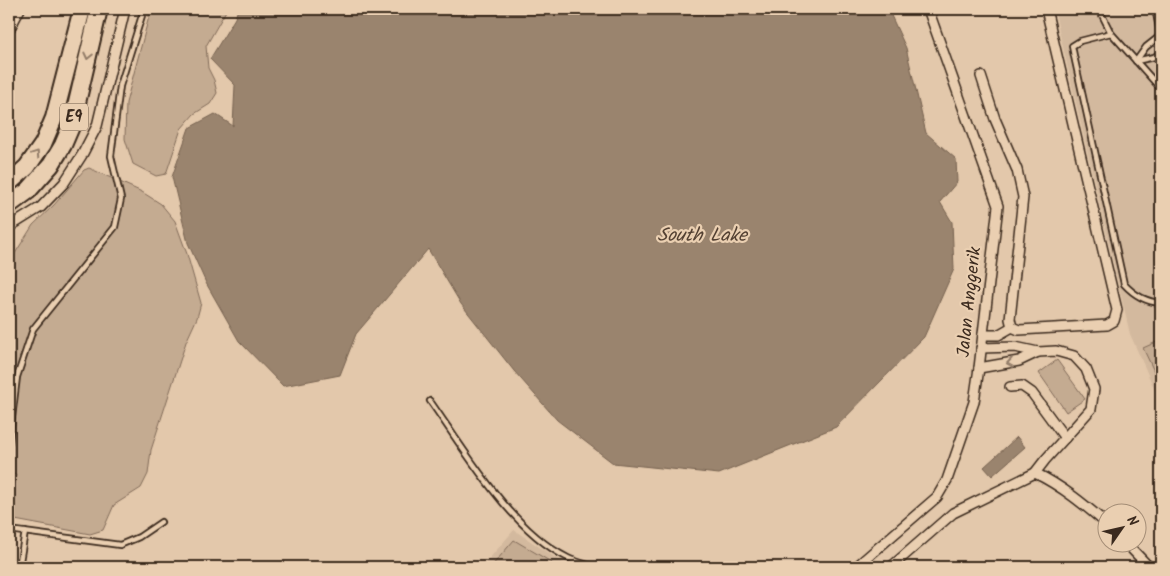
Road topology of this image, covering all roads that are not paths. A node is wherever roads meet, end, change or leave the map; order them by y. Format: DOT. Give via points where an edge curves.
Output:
graph roads {
  1 [pos="20,9"];
  2 [pos="82,9"];
  3 [pos="99,9"];
  4 [pos="124,9"];
  5 [pos="144,9"];
  6 [pos="928,9"];
  7 [pos="1046,9"];
  8 [pos="1100,9"];
  9 [pos="1155,9"];
  10 [pos="9,30"];
  11 [pos="1111,33"];
  12 [pos="1161,37"];
  13 [pos="1161,53"];
  14 [pos="1136,61"];
  15 [pos="981,76"];
  16 [pos="1161,89"];
  17 [pos="9,183"];
  18 [pos="9,204"];
  19 [pos="9,228"];
  20 [pos="1161,303"];
  21 [pos="1012,327"];
  22 [pos="983,335"];
  23 [pos="981,348"];
  24 [pos="1038,352"];
  25 [pos="979,368"];
  26 [pos="1010,387"];
  27 [pos="430,401"];
  28 [pos="1065,438"];
  29 [pos="9,442"];
  30 [pos="1035,474"];
  31 [pos="1098,516"];
  32 [pos="161,522"];
  33 [pos="9,530"];
  34 [pos="24,532"];
  35 [pos="1137,554"];
  36 [pos="19,567"];
  37 [pos="593,567"];
  38 [pos="856,567"];
  39 [pos="891,567"];
  40 [pos="1149,567"];
  1 -- 10 [label="street"];
  17 -- 2 [label="highway, E9, one-way" via="28,167 54,118"];
  3 -- 18 [label="highway, E9, one-way" via="72,124 63,145 28,191"];
  4 -- 19 [label="street" via="97,126 82,155 64,182 41,207"];
  5 -- 29 [label="lane" via="120,86 111,156 121,199 115,227 33,329 17,377"];
  6 -- 22 [label="street, Jalan Anggerik" via="998,206"];
  7 -- 21 [label="street" via="1117,310 1114,321 1108,325 1019,330"];
  8 -- 11 [label="lane"];
  9 -- 12 [label="lane"];
  11 -- 14 [label="lane"];
  11 -- 20 [label="lane" via="1072,46 1124,284 1142,298"];
  12 -- 14 [label="lane" via="1146,47"];
  13 -- 14 [label="lane" via="1154,58"];
  14 -- 16 [label="lane"];
  15 -- 21 [label="street" via="1017,170 1023,197 1010,319"];
  21 -- 22 [label="street" via="998,335"];
  22 -- 23 [label="street, Jalan Anggerik"];
  23 -- 24 [label="street" via="1015,347"];
  23 -- 25 [label="street, Jalan Anggerik"];
  24 -- 25 [label="street, one-way" via="1019,361"];
  24 -- 28 [label="street" via="1056,351 1074,356 1086,369 1094,389 1091,409"];
  25 -- 38 [label="street, Jalan Anggerik" via="974,402 938,497"];
  26 -- 28 [label="street" via="1022,386 1032,393"];
  27 -- 37 [label="lane" via="517,518 543,542 568,558"];
  28 -- 30 [label="street"];
  30 -- 31 [label="street" via="1052,481"];
  30 -- 39 [label="street" via="953,513"];
  32 -- 34 [label="lane" via="139,538 120,545"];
  33 -- 34 [label="lane"];
  34 -- 36 [label="lane"];
  35 -- 40 [label="street"];
}
